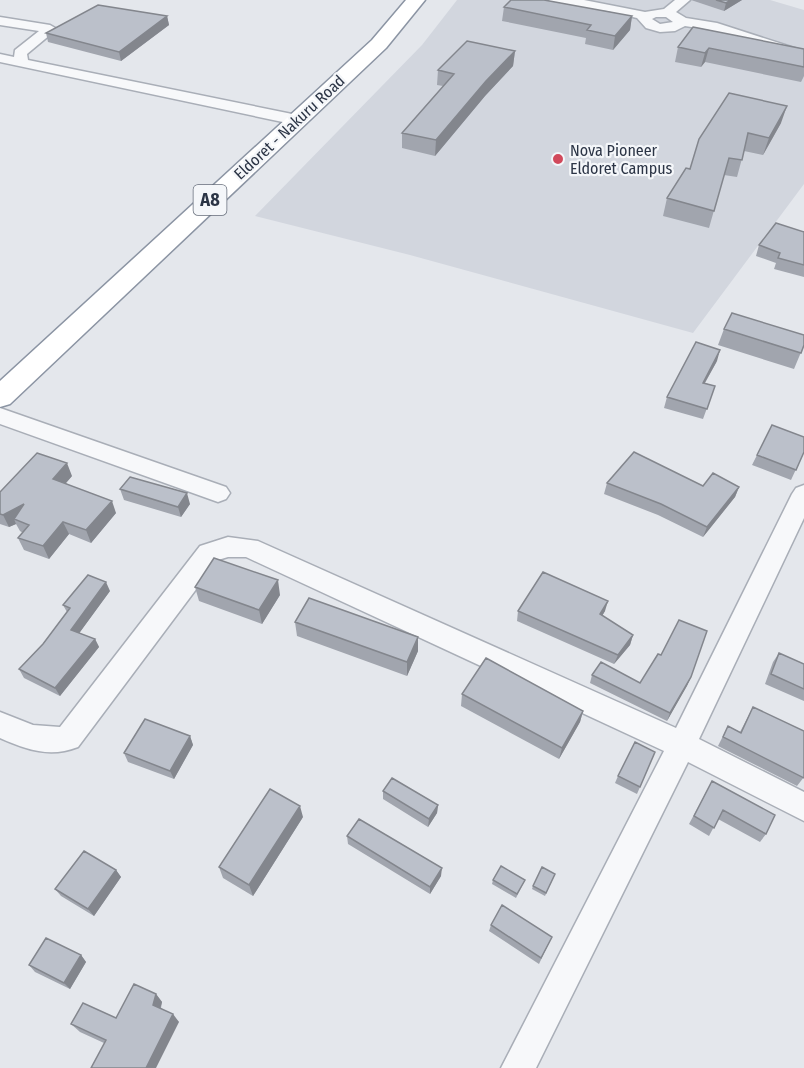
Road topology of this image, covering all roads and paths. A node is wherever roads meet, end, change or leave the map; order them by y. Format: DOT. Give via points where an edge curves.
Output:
graph roads {
  1 [pos="416,0"];
  2 [pos="555,0"];
  3 [pos="683,0"];
  4 [pos="694,0"];
  5 [pos="673,17"];
  6 [pos="0,21"];
  7 [pos="804,56"];
  8 [pos="0,58"];
  9 [pos="22,63"];
  10 [pos="297,120"];
  11 [pos="5,386"];
  12 [pos="0,416"];
  13 [pos="218,493"];
  14 [pos="804,494"];
  15 [pos="0,725"];
  16 [pos="682,745"];
  17 [pos="804,807"];
  18 [pos="518,1068"];
  1 -- 10 [label="highway, Eldoret - Nakuru Road / A8" via="379,44"];
  2 -- 5 [label="street" via="645,16 644,21 657,28 675,27"];
  3 -- 5 [label="street"];
  4 -- 5 [label="street"];
  5 -- 7 [label="street"];
  6 -- 9 [label="street" via="50,29 20,53"];
  8 -- 9 [label="street"];
  9 -- 10 [label="street"];
  10 -- 11 [label="highway, Eldoret - Nakuru Road / A8"];
  12 -- 13 [label="street"];
  14 -- 16 [label="street"];
  15 -- 16 [label="street" via="45,742 68,738 188,578 209,554 228,547 249,548"];
  16 -- 17 [label="street"];
  16 -- 18 [label="street"];
}
